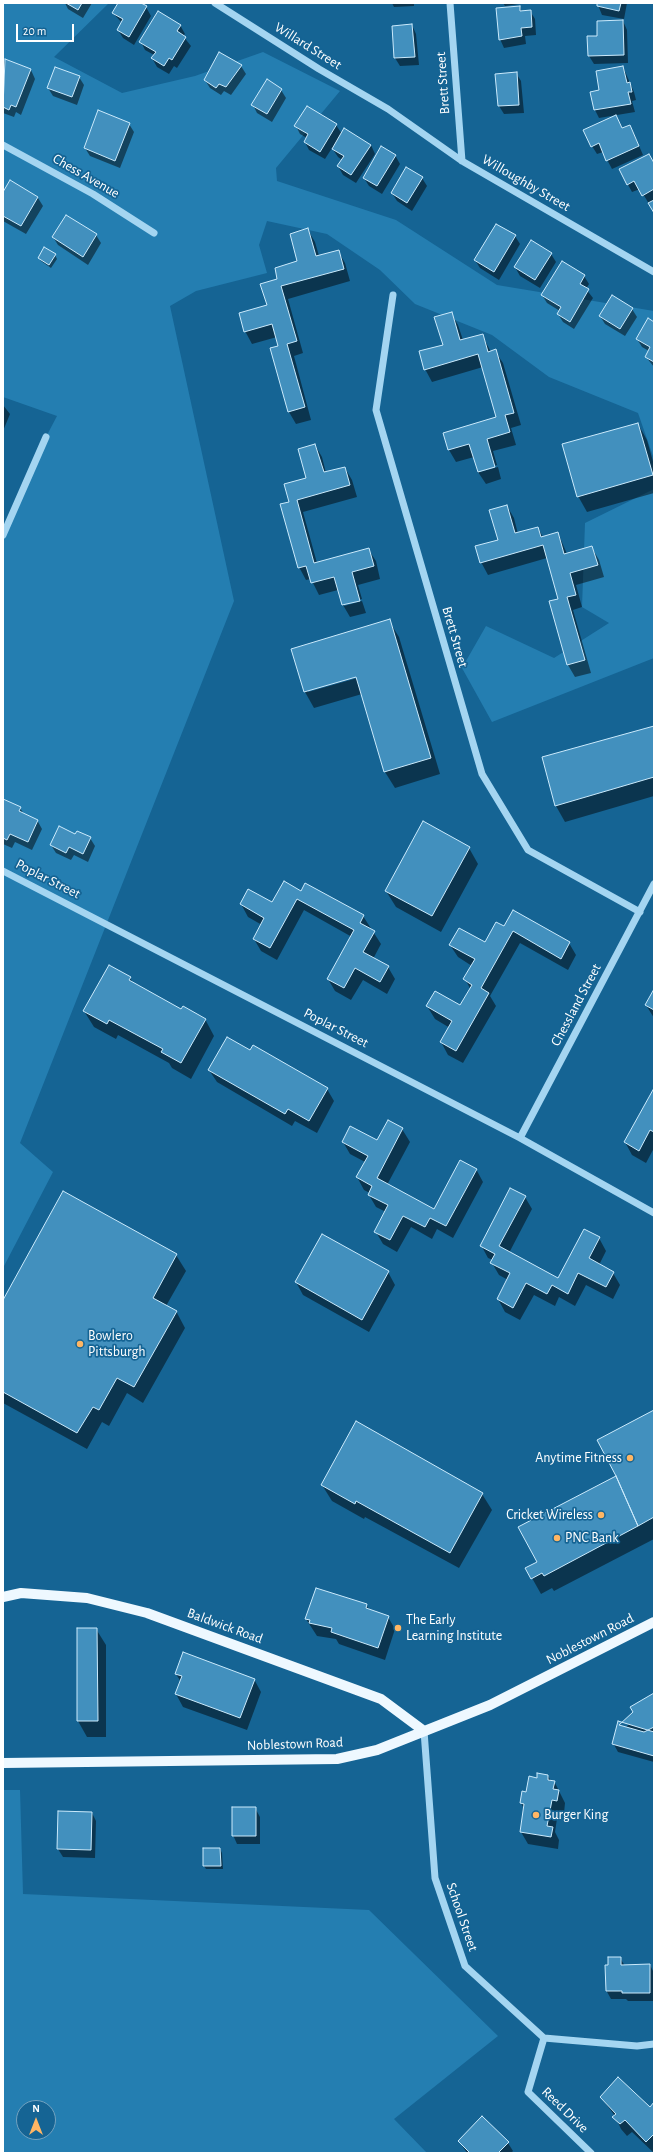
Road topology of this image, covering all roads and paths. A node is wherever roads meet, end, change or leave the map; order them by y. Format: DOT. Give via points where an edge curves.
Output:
graph roads {
  1 [pos="215,3"];
  2 [pos="450,3"];
  3 [pos="225,6"];
  4 [pos="388,109"];
  5 [pos="3,145"];
  6 [pos="462,161"];
  7 [pos="154,233"];
  8 [pos="654,272"];
  9 [pos="393,295"];
  10 [pos="46,437"];
  11 [pos="3,535"];
  12 [pos="3,871"];
  13 [pos="654,884"];
  14 [pos="640,912"];
  15 [pos="520,1138"];
  16 [pos="654,1212"];
  17 [pos="3,1598"];
  18 [pos="654,1622"];
  19 [pos="424,1731"];
  20 [pos="3,1763"];
  21 [pos="544,2038"];
  22 [pos="654,2044"];
  23 [pos="591,2153"];
  1 -- 3 [label="street, Willard Street"];
  2 -- 6 [label="street, Brett Street"];
  3 -- 4 [label="street, Willard Street" via="319,69"];
  4 -- 6 [label="street, Willoughby Street"];
  5 -- 7 [label="street, Chess Avenue" via="93,194"];
  6 -- 8 [label="street, Willoughby Street"];
  9 -- 14 [label="street, Brett Street" via="376,410 482,774 528,850"];
  10 -- 11 [label="street"];
  12 -- 15 [label="street, Poplar Street"];
  13 -- 14 [label="street, Chessland Street"];
  14 -- 15 [label="street, Chessland Street"];
  15 -- 16 [label="street, Poplar Street"];
  17 -- 19 [label="main road, Baldwick Road" via="21,1593 87,1598 147,1613 381,1699"];
  18 -- 19 [label="main road, Noblestown Road" via="490,1705"];
  19 -- 20 [label="main road, Noblestown Road" via="377,1750 337,1759"];
  19 -- 21 [label="street, School Street" via="435,1878 465,1966"];
  21 -- 22 [label="street" via="637,2046"];
  21 -- 23 [label="street, Reed Drive" via="528,2092"];
}
